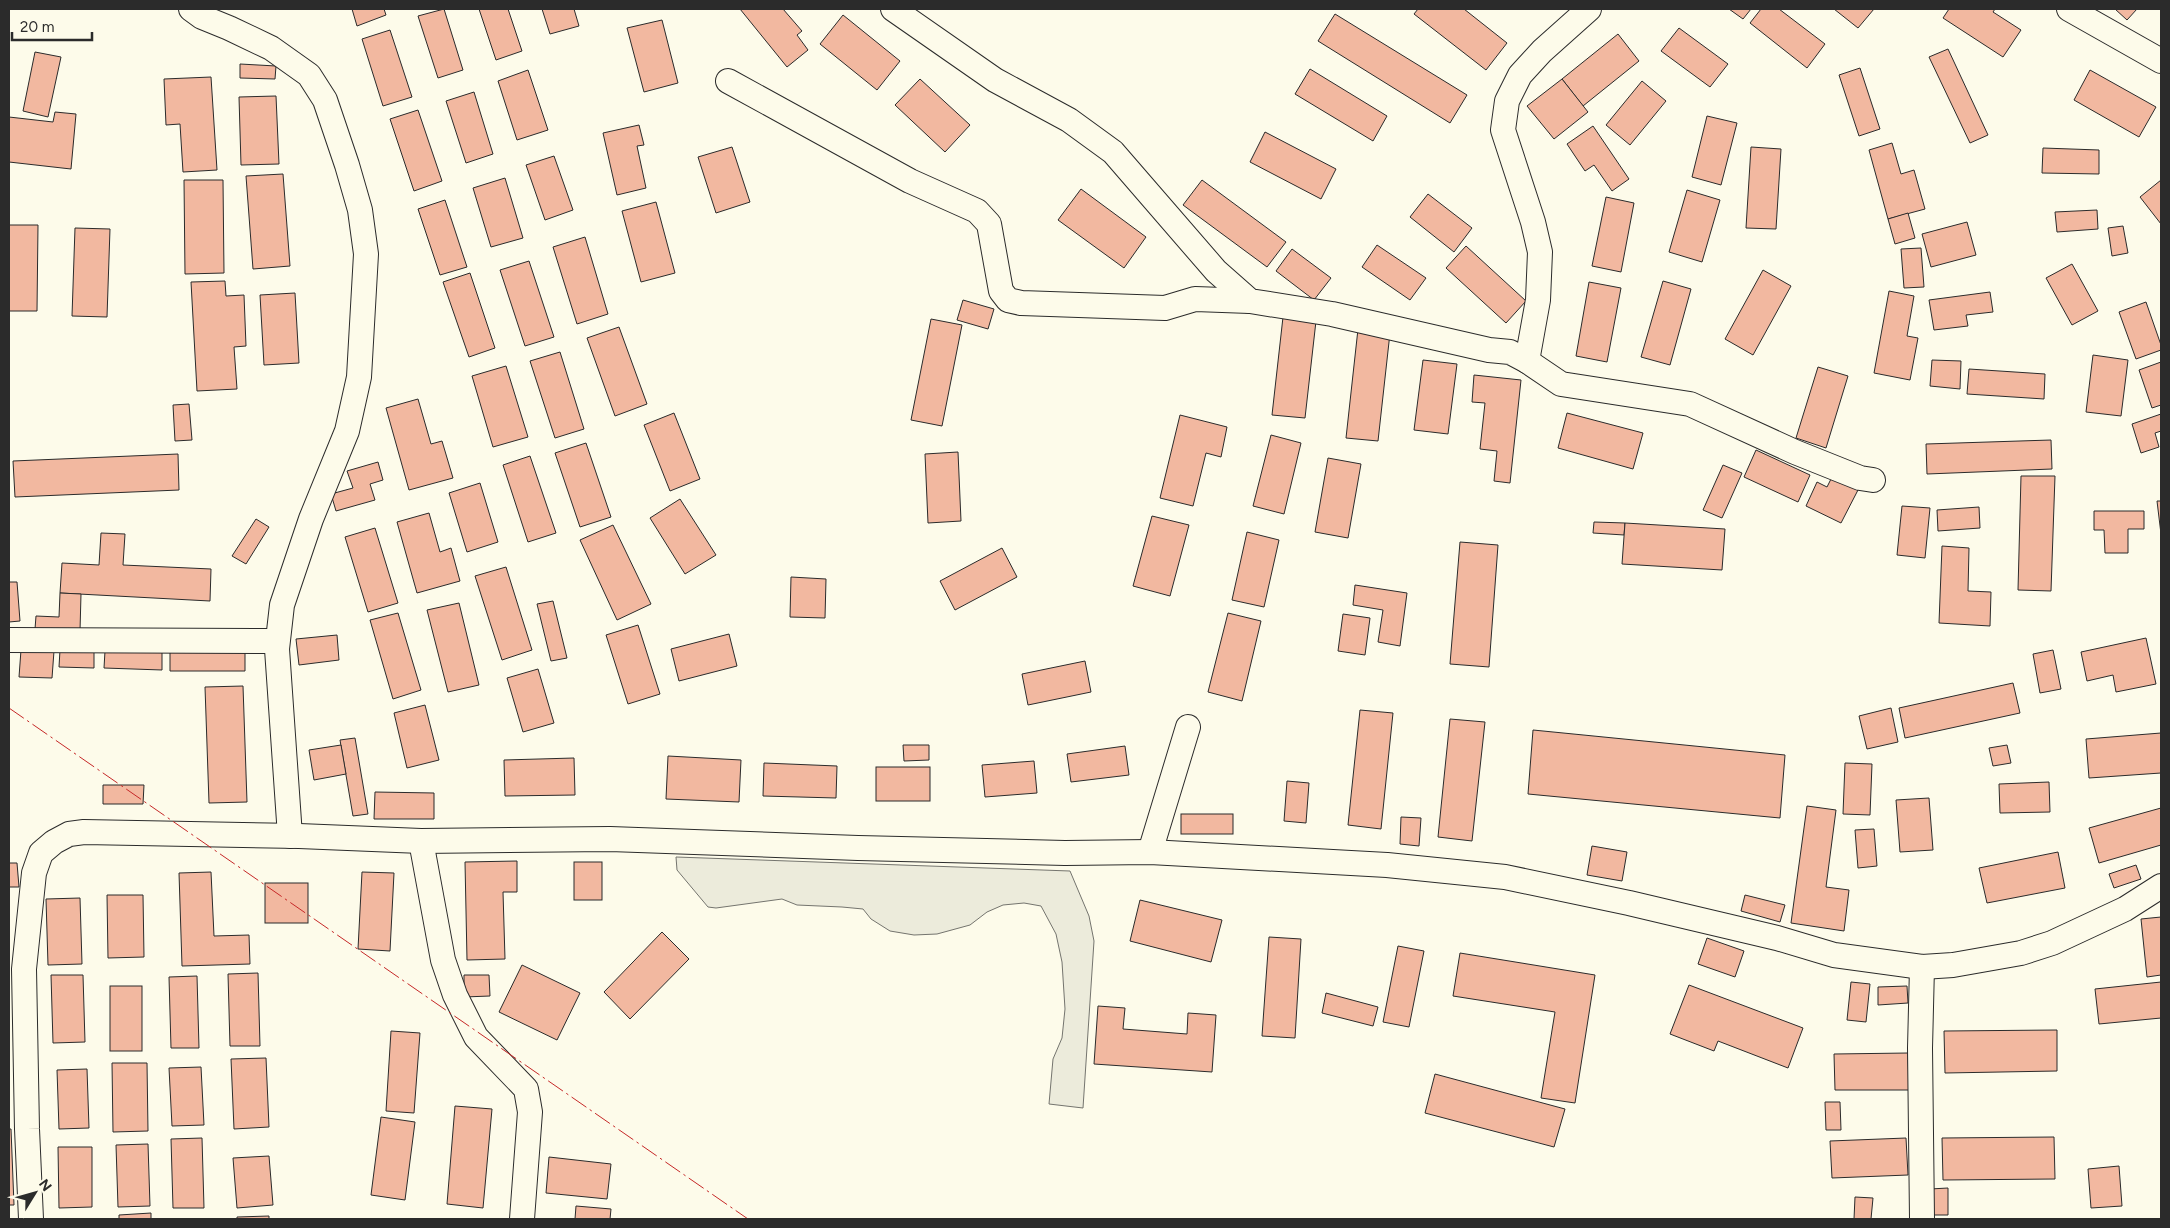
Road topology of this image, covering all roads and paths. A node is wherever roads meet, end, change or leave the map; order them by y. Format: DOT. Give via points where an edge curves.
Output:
graph roads {
  1 [pos="191,9"];
  2 [pos="893,9"];
  3 [pos="1589,9"];
  4 [pos="2069,9"];
  5 [pos="2161,61"];
  6 [pos="728,81"];
  7 [pos="1250,301"];
  8 [pos="1527,361"];
  9 [pos="1873,480"];
  10 [pos="9,640"];
  11 [pos="277,641"];
  12 [pos="1188,727"];
  13 [pos="290,836"];
  14 [pos="421,841"];
  15 [pos="1150,852"];
  16 [pos="2161,886"];
  17 [pos="1922,967"];
  18 [pos="31,1219"];
  19 [pos="522,1219"];
  20 [pos="1922,1219"];
  1 -- 11 [label="street" via="271,48 308,75 325,100 347,165 366,254 359,378 347,431 311,520 282,605"];
  2 -- 7 [label="street" via="995,80 1069,120 1113,152 1216,271"];
  3 -- 8 [label="street" via="1520,75 1507,101 1503,130 1540,252 1538,300"];
  4 -- 5 [label="street"];
  6 -- 7 [label="street" via="910,180 977,211 989,224 1001,292 1008,300 1165,308 1195,299"];
  7 -- 8 [label="street" via="1332,314 1510,352"];
  8 -- 9 [label="street" via="1561,384 1690,404 1794,452"];
  10 -- 11 [label="street"];
  11 -- 13 [label="street"];
  12 -- 15 [label="street"];
  13 -- 14 [label="street"];
  13 -- 18 [label="street" via="84,832 69,834 41,853 34,874 24,970"];
  14 -- 15 [label="street" via="610,839 917,850"];
  14 -- 19 [label="street" via="443,960 455,995 476,1036 526,1089 530,1112"];
  15 -- 17 [label="street" via="1387,865 1505,877 1629,903 1834,955"];
  16 -- 17 [label="street" via="2125,909 2052,943 2021,953"];
  17 -- 20 [label="street"];
}
